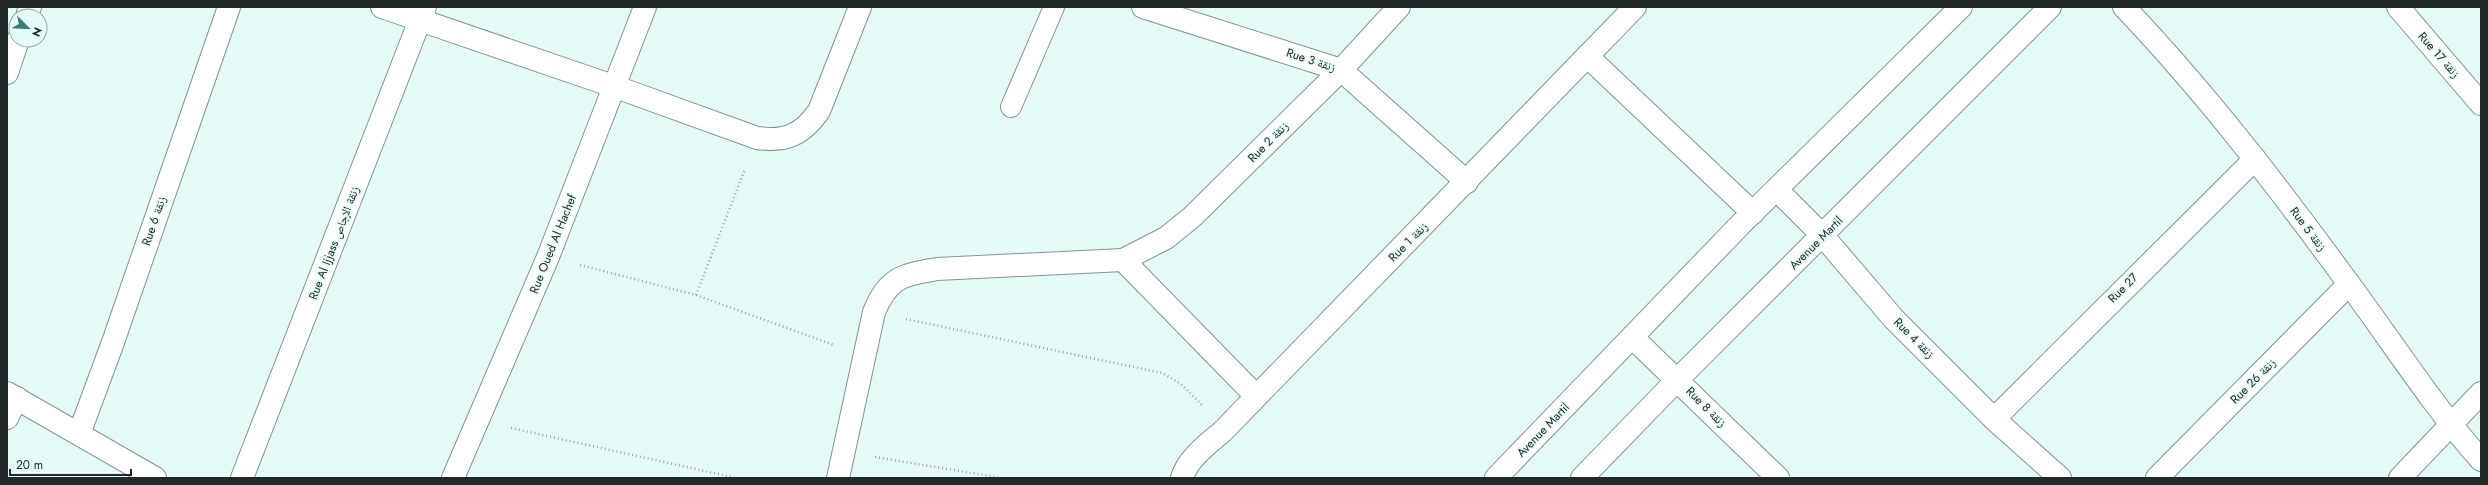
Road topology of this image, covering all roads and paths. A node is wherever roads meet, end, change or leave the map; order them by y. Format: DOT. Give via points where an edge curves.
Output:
graph roads {
  1 [pos="228,7"];
  2 [pos="382,7"];
  3 [pos="645,7"];
  4 [pos="860,7"];
  5 [pos="1054,7"];
  6 [pos="1143,7"];
  7 [pos="1399,7"];
  8 [pos="1635,7"];
  9 [pos="2050,7"];
  10 [pos="2124,7"];
  11 [pos="2398,7"];
  12 [pos="1953,10"];
  13 [pos="423,14"];
  14 [pos="15,48"];
  15 [pos="1587,56"];
  16 [pos="1341,70"];
  17 [pos="7,72"];
  18 [pos="616,87"];
  19 [pos="2481,104"];
  20 [pos="1011,107"];
  21 [pos="757,138"];
  22 [pos="2255,159"];
  23 [pos="1467,182"];
  24 [pos="1777,190"];
  25 [pos="1753,213"];
  26 [pos="1823,236"];
  27 [pos="548,258"];
  28 [pos="1123,260"];
  29 [pos="2349,284"];
  30 [pos="696,295"];
  31 [pos="874,312"];
  32 [pos="1632,337"];
  33 [pos="863,356"];
  34 [pos="1677,380"];
  35 [pos="2481,393"];
  36 [pos="12,396"];
  37 [pos="1256,396"];
  38 [pos="7,418"];
  39 [pos="1994,419"];
  40 [pos="479,421"];
  41 [pos="2450,425"];
  42 [pos="1223,431"];
  43 [pos="79,434"];
  44 [pos="843,451"];
  45 [pos="2481,460"];
  46 [pos="155,478"];
  47 [pos="242,478"];
  48 [pos="453,478"];
  49 [pos="736,478"];
  50 [pos="838,478"];
  51 [pos="1002,478"];
  52 [pos="1182,478"];
  53 [pos="1496,478"];
  54 [pos="1582,478"];
  55 [pos="1778,478"];
  56 [pos="2060,478"];
  57 [pos="2157,478"];
  58 [pos="2400,478"];
  1 -- 43 [label="street, Rue 6 زنقة"];
  2 -- 13 [label="street"];
  3 -- 18 [label="street, Rue Oued Al Hachef"];
  4 -- 21 [label="street" via="819,111 808,126 790,137 770,140"];
  5 -- 20 [label="lane"];
  6 -- 16 [label="street, Rue 3 زنقة"];
  7 -- 16 [label="street, Rue 2 زنقة"];
  8 -- 15 [label="street, Rue 1 زنقة"];
  9 -- 26 [label="street, Avenue Martil"];
  10 -- 22 [label="street, Rue 5 زنقة" via="2172,58"];
  11 -- 19 [label="street, Rue 17 زنقة"];
  12 -- 24 [label="street, Avenue Martil"];
  13 -- 18 [label="street"];
  13 -- 47 [label="street, Rue Al Ijjass زنقة الإجاص"];
  14 -- 17 [label="street"];
  15 -- 23 [label="street, Rue 1 زنقة"];
  15 -- 25 [label="street"];
  16 -- 23 [label="street, Rue 3 زنقة"];
  16 -- 28 [label="street, Rue 2 زنقة" via="1179,229 1151,248"];
  18 -- 21 [label="street"];
  18 -- 27 [label="street, Rue Oued Al Hachef"];
  21 -- 30 [label="path"];
  22 -- 29 [label="street, Rue 5 زنقة"];
  22 -- 39 [label="street, Rue 27"];
  23 -- 37 [label="street, Rue 1 زنقة"];
  24 -- 25 [label="street, Avenue Martil"];
  24 -- 26 [label="street, Rue 4 زنقة"];
  25 -- 32 [label="street, Avenue Martil"];
  26 -- 34 [label="street, Avenue Martil"];
  26 -- 39 [label="street, Rue 4 زنقة" via="1893,318"];
  27 -- 30 [label="path"];
  27 -- 40 [label="street, Rue Oued Al Hachef"];
  28 -- 31 [label="street" via="937,269 911,274 902,276 889,285"];
  28 -- 37 [label="street"];
  29 -- 41 [label="street, Rue 5 زنقة"];
  29 -- 57 [label="street, Rue 26 زنقة"];
  30 -- 33 [label="path"];
  31 -- 33 [label="street"];
  31 -- 42 [label="path" via="1162,373 1185,388"];
  32 -- 34 [label="street, Rue 8 زنقة"];
  32 -- 53 [label="street, Avenue Martil"];
  33 -- 44 [label="street"];
  34 -- 54 [label="street, Avenue Martil"];
  34 -- 55 [label="street, Rue 8 زنقة"];
  35 -- 41 [label="street"];
  36 -- 38 [label="street"];
  36 -- 43 [label="street"];
  37 -- 42 [label="street, Rue 1 زنقة"];
  39 -- 56 [label="street, Rue 4 زنقة"];
  40 -- 48 [label="street, Rue Oued Al Hachef"];
  40 -- 49 [label="path"];
  41 -- 45 [label="street, Rue 5 زنقة"];
  41 -- 58 [label="street"];
  42 -- 52 [label="street, Rue 1 زنقة" via="1186,467"];
  43 -- 46 [label="street"];
  44 -- 50 [label="street"];
  44 -- 51 [label="path"];
}
